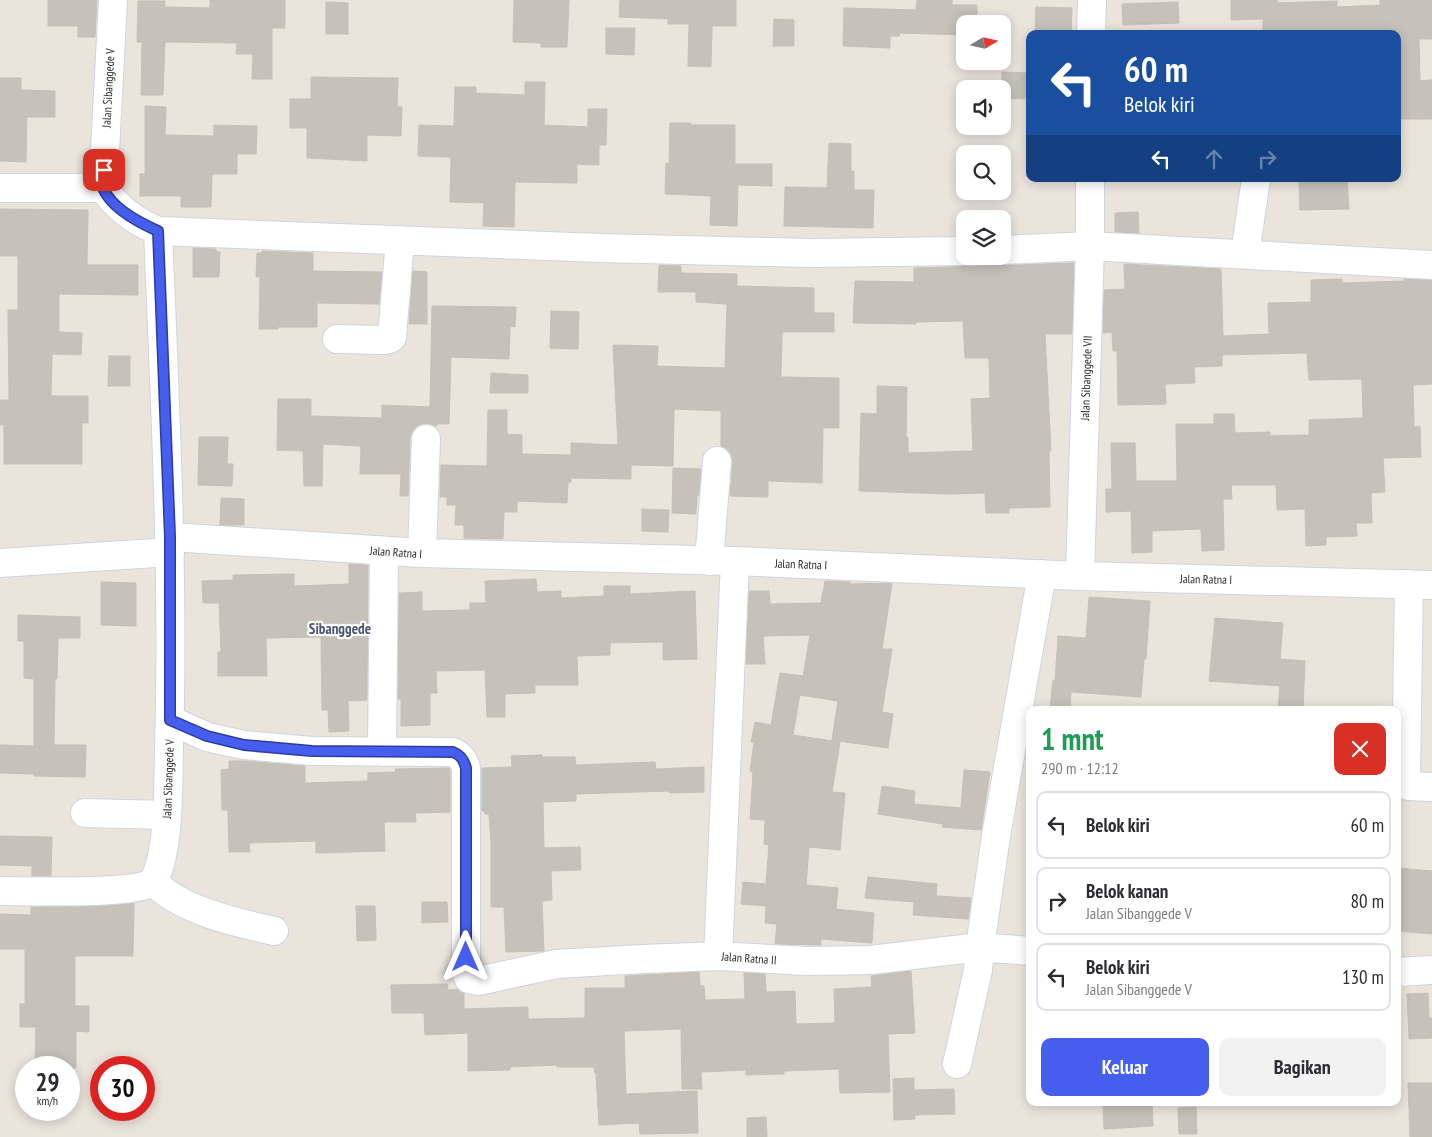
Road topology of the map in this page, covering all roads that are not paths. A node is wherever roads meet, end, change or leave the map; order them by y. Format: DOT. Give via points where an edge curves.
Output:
graph roads {
  1 [pos="113,0"];
  2 [pos="1092,0"];
  3 [pos="1091,30"];
  4 [pos="1090,182"];
  5 [pos="1256,182"];
  6 [pos="0,188"];
  7 [pos="103,188"];
  8 [pos="158,231"];
  9 [pos="400,240"];
  10 [pos="1090,246"];
  11 [pos="1011,250"];
  12 [pos="956,251"];
  13 [pos="1245,254"];
  14 [pos="1432,266"];
  15 [pos="337,339"];
  16 [pos="426,439"];
  17 [pos="718,461"];
  18 [pos="170,544"];
  19 [pos="384,551"];
  20 [pos="422,554"];
  21 [pos="722,561"];
  22 [pos="0,563"];
  23 [pos="1042,574"];
  24 [pos="1080,576"];
  25 [pos="1420,584"];
  26 [pos="170,720"];
  27 [pos="382,752"];
  28 [pos="1412,787"];
  29 [pos="85,813"];
  30 [pos="167,815"];
  31 [pos="153,882"];
  32 [pos="0,891"];
  33 [pos="274,931"];
  34 [pos="980,947"];
  35 [pos="1026,951"];
  36 [pos="718,956"];
  37 [pos="1432,970"];
  38 [pos="1401,972"];
  39 [pos="957,1064"];
  1 -- 7 [label="street, Jalan Sibanggede V"];
  2 -- 3 [label="street"];
  4 -- 10 [label="street, Jalan Sibanggede VII"];
  5 -- 13 [label="street"];
  6 -- 7 [label="street"];
  7 -- 8 [label="street" via="111,200 132,218"];
  8 -- 9 [label="street"];
  8 -- 18 [label="street, Jalan Sibanggede V"];
  9 -- 12 [label="street" via="760,252"];
  9 -- 15 [label="street" via="392,337 384,340"];
  10 -- 11 [label="street"];
  10 -- 13 [label="street"];
  10 -- 24 [label="street, Jalan Sibanggede VII"];
  13 -- 14 [label="street"];
  16 -- 20 [label="street"];
  17 -- 21 [label="street"];
  18 -- 19 [label="street, Jalan Ratna I"];
  18 -- 22 [label="street, Jalan Ratna I"];
  18 -- 26 [label="street, Jalan Sibanggede V"];
  19 -- 20 [label="street, Jalan Ratna I"];
  19 -- 27 [label="street"];
  20 -- 21 [label="street, Jalan Ratna I"];
  21 -- 23 [label="street, Jalan Ratna I"];
  21 -- 36 [label="street"];
  23 -- 24 [label="street, Jalan Ratna I"];
  23 -- 34 [label="street"];
  24 -- 25 [label="street, Jalan Ratna I"];
  25 -- 28 [label="street" via="1406,776"];
  26 -- 27 [label="street" via="207,736 244,745 312,751"];
  26 -- 30 [label="street, Jalan Sibanggede V"];
  27 -- 36 [label="street, Jalan Ratna II" via="453,752 464,762 466,973 470,979 478,981 557,964"];
  29 -- 30 [label="street"];
  30 -- 31 [label="street, Jalan Sibanggede V" via="160,868"];
  31 -- 32 [label="street" via="138,888"];
  31 -- 33 [label="street" via="181,903 238,923"];
  34 -- 35 [label="street, Jalan Ratna II"];
  34 -- 36 [label="street, Jalan Ratna II" via="870,960 808,961"];
  34 -- 39 [label="street"];
  37 -- 38 [label="street"];
}
